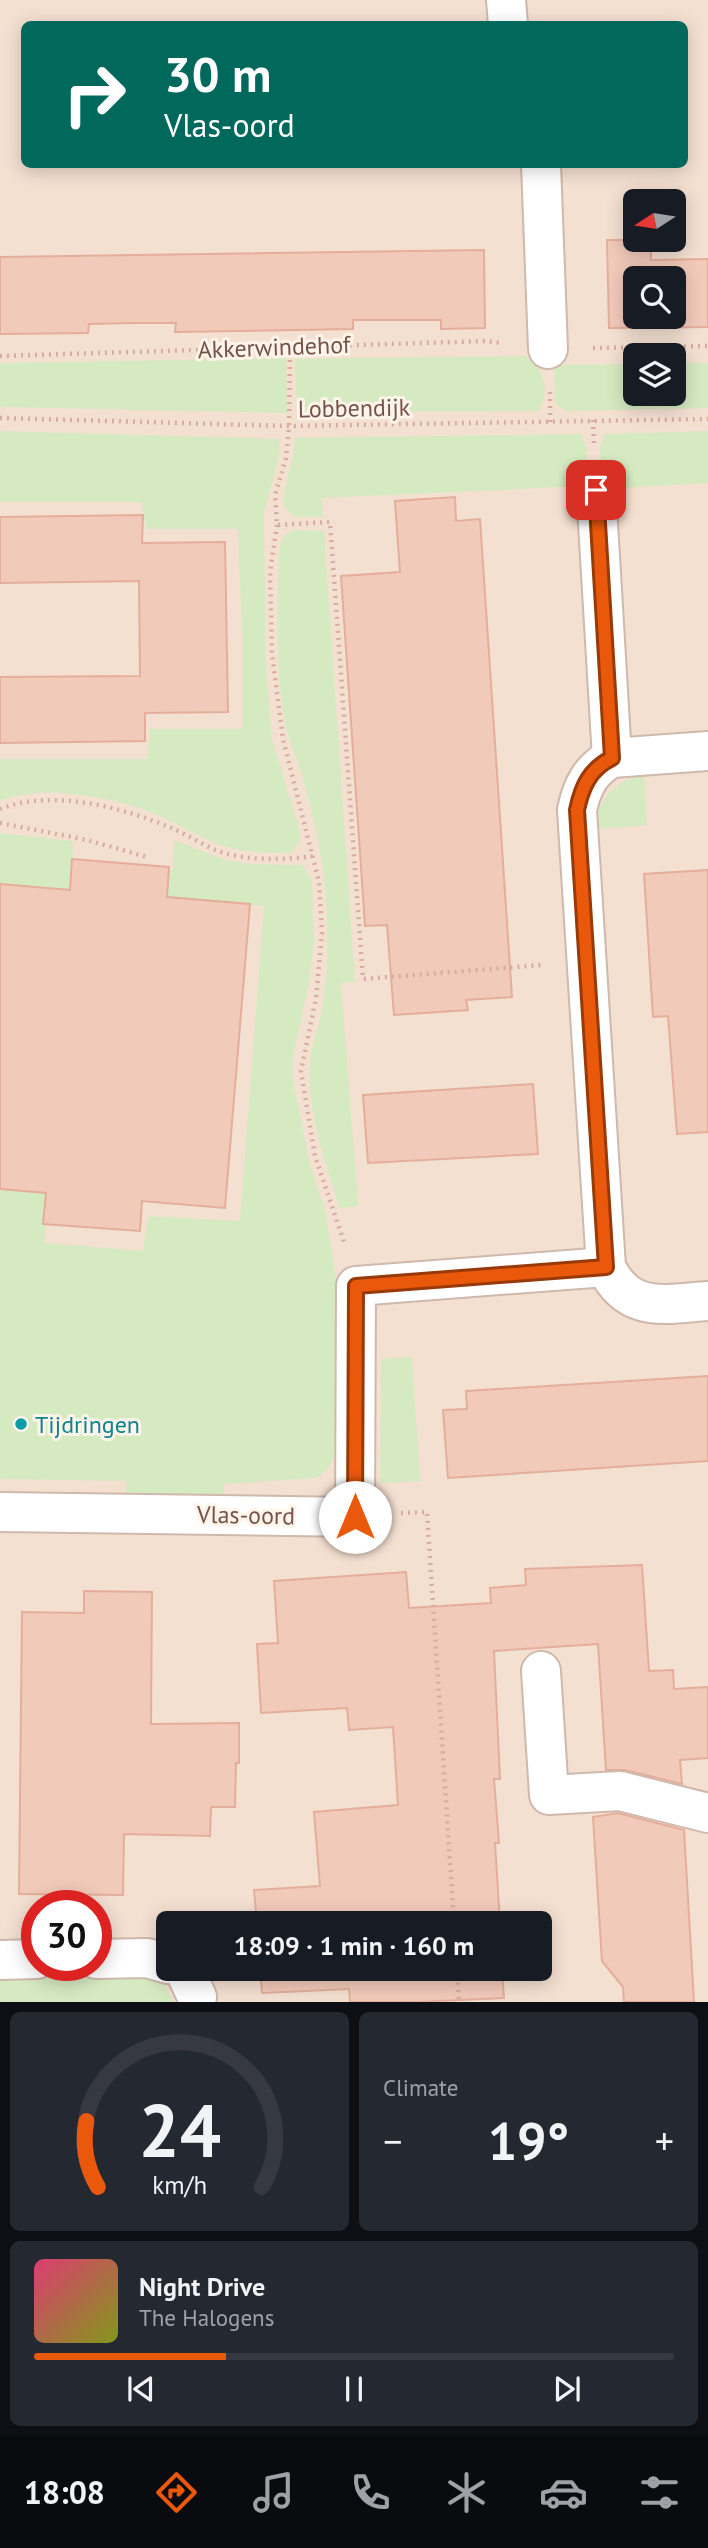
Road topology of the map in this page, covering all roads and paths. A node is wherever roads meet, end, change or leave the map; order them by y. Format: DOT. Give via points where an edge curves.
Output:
graph roads {
  1 [pos="506,0"];
  2 [pos="508,21"];
  3 [pos="541,168"];
  4 [pos="290,346"];
  5 [pos="708,346"];
  6 [pos="548,349"];
  7 [pos="0,356"];
  8 [pos="0,418"];
  9 [pos="708,419"];
  10 [pos="289,426"];
  11 [pos="596,490"];
  12 [pos="277,524"];
  13 [pos="708,751"];
  14 [pos="612,758"];
  15 [pos="0,809"];
  16 [pos="0,823"];
  17 [pos="314,856"];
  18 [pos="147,857"];
  19 [pos="587,962"];
  20 [pos="606,1267"];
  21 [pos="356,1286"];
  22 [pos="708,1301"];
  23 [pos="0,1513"];
  24 [pos="355,1517"];
  25 [pos="541,1671"];
  26 [pos="708,1813"];
  27 [pos="453,1911"];
  28 [pos="21,1959"];
  29 [pos="112,1959"];
  30 [pos="0,1960"];
  31 [pos="156,1961"];
  32 [pos="458,1981"];
  33 [pos="459,2002"];
  1 -- 2 [label="street"];
  3 -- 6 [label="street"];
  4 -- 6 [label="path, Akkerwindehof" via="487,341"];
  4 -- 7 [label="path, Akkerwindehof"];
  4 -- 10 [label="path"];
  5 -- 6 [label="path, Akkerwindehof"];
  8 -- 10 [label="path, Lobbendijk"];
  9 -- 10 [label="path, Lobbendijk"];
  10 -- 12 [label="path" via="275,495"];
  11 -- 14 [label="street"];
  12 -- 17 [label="path" via="270,572 272,654 283,739"];
  12 -- 19 [label="path" via="330,522 363,979"];
  13 -- 14 [label="street"];
  14 -- 19 [label="street" via="598,765 589,777 577,810"];
  15 -- 17 [label="path" via="15,803 104,805 174,829 222,853 245,858"];
  16 -- 18 [label="path"];
  17 -- 21 [label="path" via="323,933 301,1071 316,1156"];
  19 -- 20 [label="street"];
  20 -- 21 [label="street"];
  20 -- 22 [label="street" via="614,1284 642,1302"];
  21 -- 24 [label="street"];
  23 -- 24 [label="street, Vlas-oord"];
  24 -- 27 [label="path" via="427,1512"];
  25 -- 26 [label="street" via="549,1794 620,1791"];
  28 -- 30 [label="street"];
  29 -- 31 [label="street"];
  32 -- 33 [label="path"];
}
